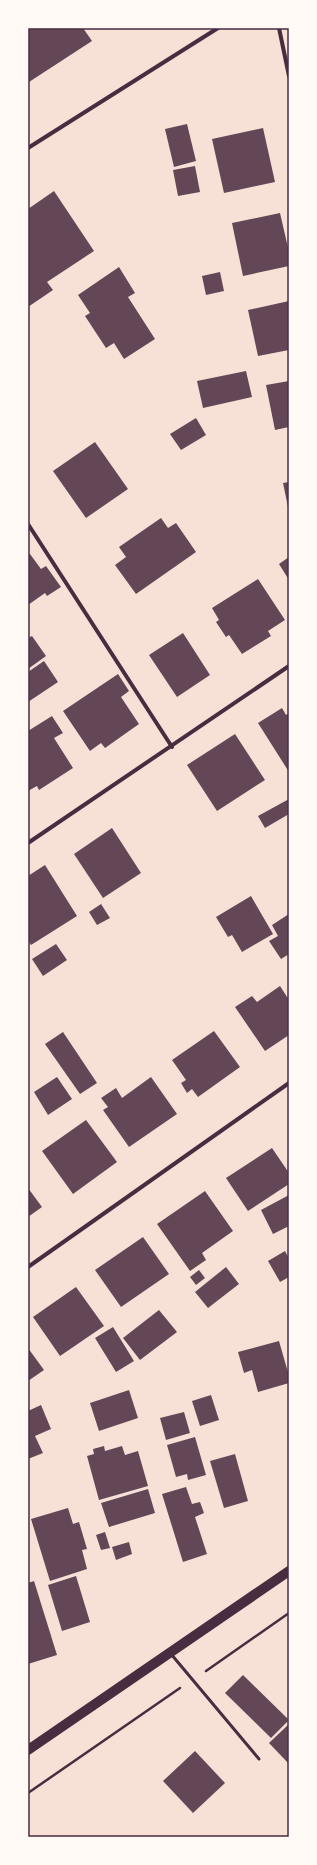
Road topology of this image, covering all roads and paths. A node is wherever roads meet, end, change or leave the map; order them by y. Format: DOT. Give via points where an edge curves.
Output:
graph roads {
  1 [pos="218,28"];
  2 [pos="279,28"];
  3 [pos="289,76"];
  4 [pos="28,148"];
  5 [pos="28,524"];
  6 [pos="289,666"];
  7 [pos="172,747"];
  8 [pos="28,842"];
  9 [pos="289,1083"];
  10 [pos="28,1267"];
  11 [pos="289,1571"];
  12 [pos="289,1613"];
  13 [pos="170,1653"];
  14 [pos="193,1680"];
  15 [pos="28,1750"];
  16 [pos="259,1759"];
  17 [pos="28,1793"];
  1 -- 4 [label="street"];
  2 -- 3 [label="street"];
  5 -- 7 [label="street"];
  6 -- 7 [label="street"];
  7 -- 8 [label="street"];
  9 -- 10 [label="street"];
  11 -- 13 [label="main road"];
  12 -- 14 [label="path"];
  13 -- 14 [label="lane"];
  13 -- 15 [label="main road"];
  14 -- 16 [label="lane"];
  14 -- 17 [label="path"];
}
